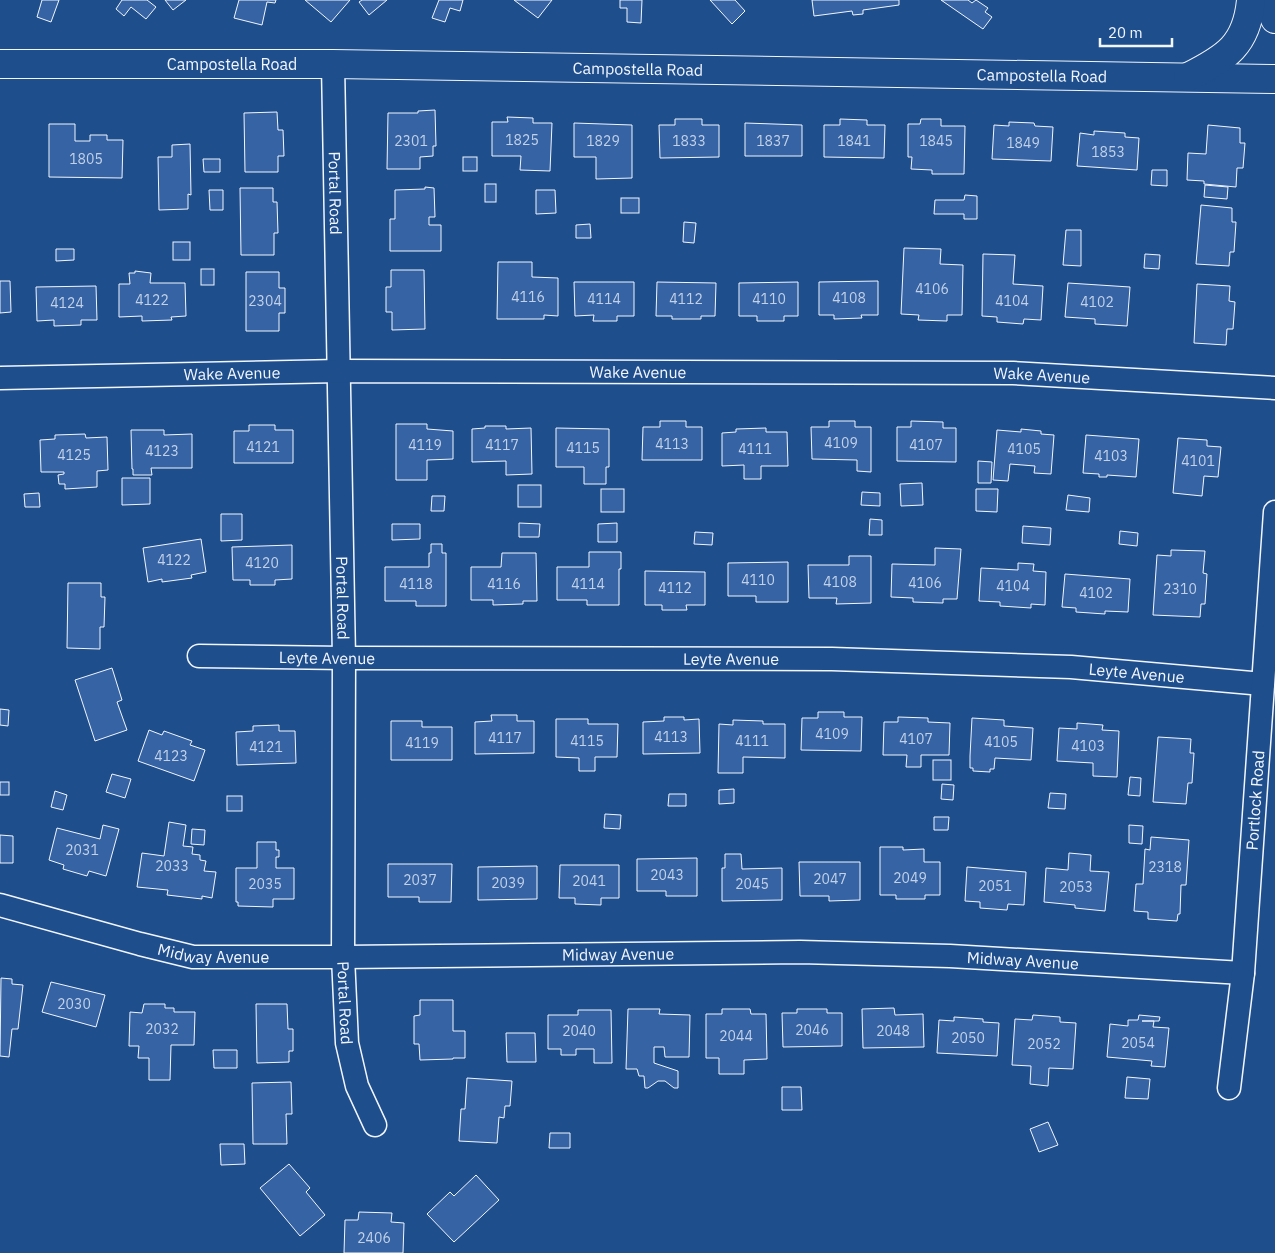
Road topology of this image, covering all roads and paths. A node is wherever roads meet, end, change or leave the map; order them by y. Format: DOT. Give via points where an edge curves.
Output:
graph roads {
  1 [pos="1251,0"];
  2 [pos="1267,0"];
  3 [pos="1275,18"];
  4 [pos="0,64"];
  5 [pos="333,64"];
  6 [pos="1186,78"];
  7 [pos="1275,79"];
  8 [pos="339,371"];
  9 [pos="0,378"];
  10 [pos="1275,388"];
  11 [pos="1275,512"];
  12 [pos="199,656"];
  13 [pos="344,658"];
  14 [pos="1263,684"];
  15 [pos="0,905"];
  16 [pos="343,957"];
  17 [pos="1243,973"];
  18 [pos="1229,1088"];
  19 [pos="375,1126"];
  1 -- 6 [label="main road" via="1245,32 1234,47 1218,61"];
  2 -- 3 [label="main road"];
  4 -- 5 [label="main road, Campostella Road"];
  5 -- 6 [label="main road, Campostella Road"];
  5 -- 8 [label="street, Portal Road"];
  6 -- 7 [label="main road, Campostella Road"];
  8 -- 9 [label="street, Wake Avenue"];
  8 -- 10 [label="street, Wake Avenue" via="1013,373"];
  8 -- 13 [label="street, Portal Road"];
  11 -- 14 [label="street, Portlock Road"];
  12 -- 13 [label="street, Leyte Avenue"];
  13 -- 14 [label="street, Leyte Avenue" via="832,659 1071,667"];
  13 -- 16 [label="street, Portal Road"];
  14 -- 17 [label="street, Portlock Road"];
  15 -- 16 [label="street, Midway Avenue" via="193,956"];
  16 -- 17 [label="street, Midway Avenue" via="800,952 950,956"];
  16 -- 19 [label="street, Portal Road" via="347,1043 357,1086"];
  17 -- 18 [label="street, Portlock Road"];
}
